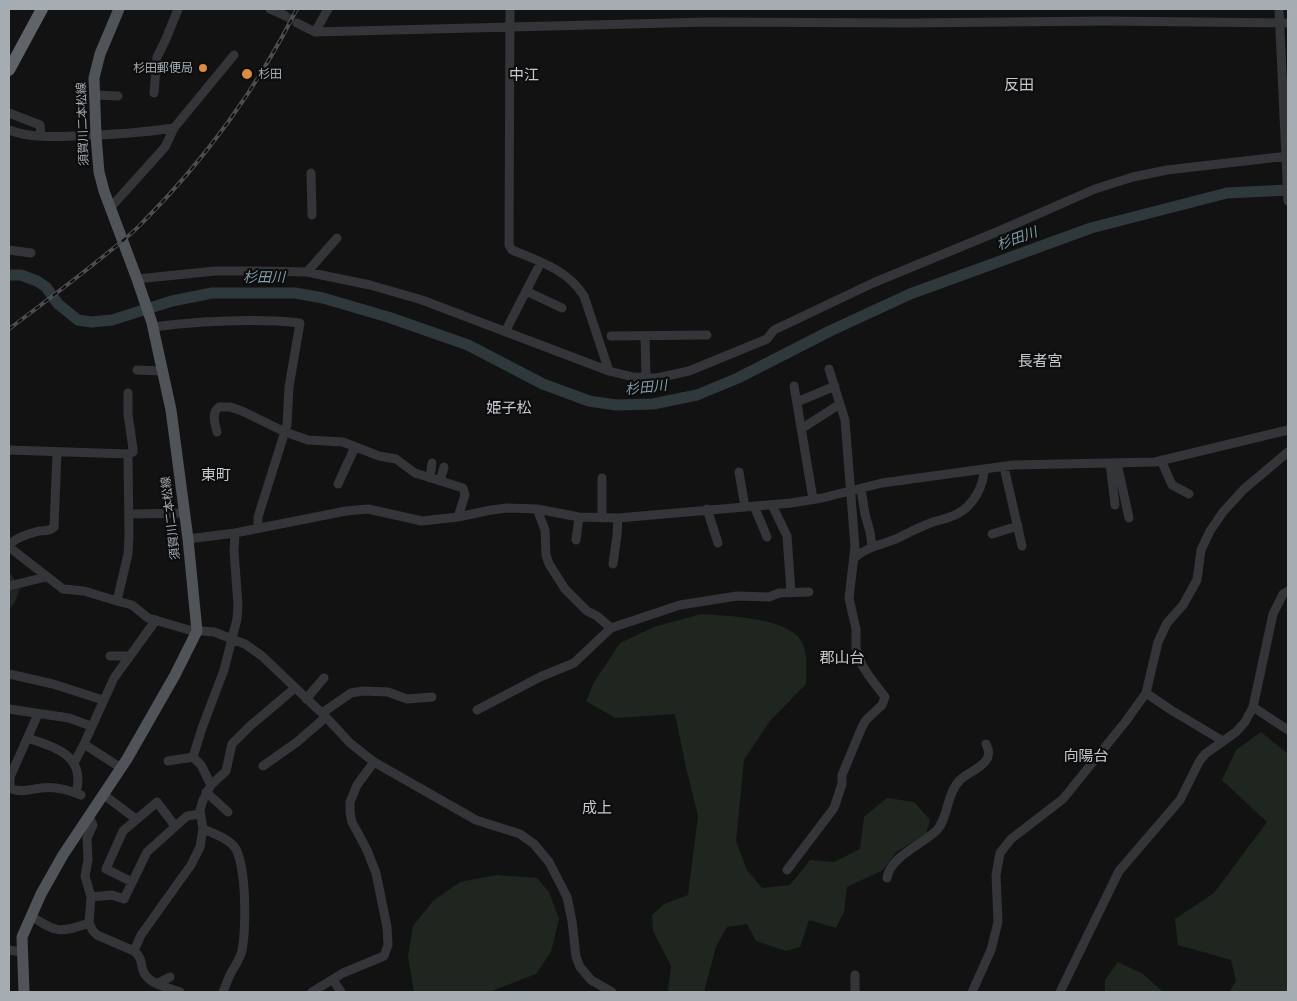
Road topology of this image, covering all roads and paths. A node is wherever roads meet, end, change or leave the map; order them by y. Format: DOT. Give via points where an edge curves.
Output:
graph roads {
  1 [pos="33,9"];
  2 [pos="42,9"];
  3 [pos="119,9"];
  4 [pos="178,9"];
  5 [pos="270,9"];
  6 [pos="328,9"];
  7 [pos="510,9"];
  8 [pos="1279,9"];
  9 [pos="284,15"];
  10 [pos="297,23"];
  11 [pos="1284,23"];
  12 [pos="511,27"];
  13 [pos="315,32"];
  14 [pos="9,53"];
  15 [pos="234,55"];
  16 [pos="9,70"];
  17 [pos="154,93"];
  18 [pos="95,95"];
  19 [pos="118,96"];
  20 [pos="10,113"];
  21 [pos="174,128"];
  22 [pos="9,130"];
  23 [pos="41,136"];
  24 [pos="96,136"];
  25 [pos="1287,158"];
  26 [pos="311,173"];
  27 [pos="1288,202"];
  28 [pos="111,207"];
  29 [pos="312,215"];
  30 [pos="337,238"];
  31 [pos="9,250"];
  32 [pos="31,254"];
  33 [pos="541,262"];
  34 [pos="307,272"];
  35 [pos="138,281"];
  36 [pos="526,291"];
  37 [pos="562,308"];
  38 [pos="152,325"];
  39 [pos="506,332"];
  40 [pos="707,335"];
  41 [pos="611,336"];
  42 [pos="645,336"];
  43 [pos="830,369"];
  44 [pos="137,370"];
  45 [pos="163,371"];
  46 [pos="609,371"];
  47 [pos="646,378"];
  48 [pos="794,386"];
  49 [pos="835,386"];
  50 [pos="128,393"];
  51 [pos="797,402"];
  52 [pos="840,404"];
  53 [pos="801,429"];
  54 [pos="1288,430"];
  55 [pos="217,432"];
  56 [pos="285,432"];
  57 [pos="355,447"];
  58 [pos="9,450"];
  59 [pos="57,452"];
  60 [pos="1288,452"];
  61 [pos="128,454"];
  62 [pos="1161,460"];
  63 [pos="432,463"];
  64 [pos="1113,463"];
  65 [pos="444,467"];
  66 [pos="1004,467"];
  67 [pos="984,469"];
  68 [pos="739,472"];
  69 [pos="430,478"];
  70 [pos="602,478"];
  71 [pos="440,481"];
  72 [pos="338,484"];
  73 [pos="861,489"];
  74 [pos="850,492"];
  75 [pos="1189,494"];
  76 [pos="813,499"];
  77 [pos="353,502"];
  78 [pos="772,505"];
  79 [pos="1114,505"];
  80 [pos="749,506"];
  81 [pos="537,509"];
  82 [pos="707,509"];
  83 [pos="362,510"];
  84 [pos="185,513"];
  85 [pos="135,514"];
  86 [pos="458,517"];
  87 [pos="579,517"];
  88 [pos="602,518"];
  89 [pos="618,518"];
  90 [pos="1129,518"];
  91 [pos="1018,526"];
  92 [pos="258,528"];
  93 [pos="235,534"];
  94 [pos="992,534"];
  95 [pos="767,537"];
  96 [pos="188,539"];
  97 [pos="576,540"];
  98 [pos="718,543"];
  99 [pos="9,546"];
  100 [pos="872,546"];
  101 [pos="1022,546"];
  102 [pos="854,558"];
  103 [pos="613,564"];
  104 [pos="46,577"];
  105 [pos="9,586"];
  106 [pos="1288,591"];
  107 [pos="791,592"];
  108 [pos="809,592"];
  109 [pos="117,600"];
  110 [pos="156,620"];
  111 [pos="611,628"];
  112 [pos="196,631"];
  113 [pos="233,639"];
  114 [pos="110,656"];
  115 [pos="129,656"];
  116 [pos="9,674"];
  117 [pos="324,678"];
  118 [pos="295,688"];
  119 [pos="1146,693"];
  120 [pos="432,697"];
  121 [pos="306,698"];
  122 [pos="103,700"];
  123 [pos="1253,707"];
  124 [pos="9,709"];
  125 [pos="477,710"];
  126 [pos="38,714"];
  127 [pos="324,715"];
  128 [pos="91,726"];
  129 [pos="1288,730"];
  130 [pos="28,738"];
  131 [pos="1223,741"];
  132 [pos="84,744"];
  133 [pos="986,744"];
  134 [pos="193,757"];
  135 [pos="74,762"];
  136 [pos="168,762"];
  137 [pos="374,762"];
  138 [pos="263,766"];
  139 [pos="121,768"];
  140 [pos="209,789"];
  141 [pos="104,795"];
  142 [pos="228,812"];
  143 [pos="200,814"];
  144 [pos="89,817"];
  145 [pos="136,819"];
  146 [pos="175,826"];
  147 [pos="202,829"];
  148 [pos="788,870"];
  149 [pos="887,878"];
  150 [pos="132,882"];
  151 [pos="90,897"];
  152 [pos="31,916"];
  153 [pos="89,923"];
  154 [pos="9,950"];
  155 [pos="134,951"];
  156 [pos="22,952"];
  157 [pos="855,975"];
  158 [pos="170,977"];
  159 [pos="333,980"];
  160 [pos="158,983"];
  161 [pos="24,992"];
  162 [pos="180,992"];
  163 [pos="223,992"];
  164 [pos="312,992"];
  165 [pos="341,992"];
  166 [pos="612,992"];
  167 [pos="854,992"];
  168 [pos="972,992"];
  169 [pos="1060,992"];
  1 -- 14 [label="highway"];
  2 -- 16 [label="highway"];
  3 -- 18 [label="main road, 須賀川二本松線" via="96,66"];
  4 -- 17 [label="street" via="157,57"];
  5 -- 9 [label="street"];
  6 -- 13 [label="street"];
  7 -- 12 [label="street"];
  8 -- 11 [label="street"];
  10 -- 13 [label="street"];
  11 -- 12 [label="street" via="708,22"];
  11 -- 25 [label="street"];
  12 -- 13 [label="street"];
  12 -- 33 [label="street" via="510,245 512,250"];
  15 -- 21 [label="street"];
  18 -- 19 [label="street"];
  18 -- 24 [label="main road, 須賀川二本松線"];
  20 -- 23 [label="street" via="40,125"];
  21 -- 24 [label="street"];
  21 -- 28 [label="street" via="165,147"];
  22 -- 23 [label="street"];
  23 -- 24 [label="street"];
  24 -- 28 [label="main road, 須賀川二本松線" via="99,172"];
  25 -- 27 [label="street"];
  25 -- 47 [label="street" via="1167,170 1133,176 1095,189 873,283 722,358 670,376"];
  26 -- 29 [label="street"];
  28 -- 35 [label="main road, 須賀川二本松線"];
  30 -- 34 [label="street"];
  31 -- 32 [label="street"];
  33 -- 36 [label="street"];
  33 -- 46 [label="street" via="563,274 580,289"];
  34 -- 35 [label="street" via="215,272"];
  34 -- 39 [label="street" via="397,291"];
  35 -- 38 [label="main road, 須賀川二本松線"];
  36 -- 37 [label="street"];
  36 -- 39 [label="street"];
  38 -- 45 [label="main road, 須賀川二本松線"];
  38 -- 56 [label="street" via="253,320 300,323"];
  39 -- 46 [label="street"];
  40 -- 42 [label="street"];
  41 -- 42 [label="street"];
  42 -- 47 [label="street"];
  43 -- 49 [label="street"];
  44 -- 45 [label="street"];
  45 -- 84 [label="main road, 須賀川二本松線"];
  46 -- 47 [label="street"];
  48 -- 51 [label="street"];
  49 -- 51 [label="street"];
  49 -- 52 [label="street"];
  50 -- 61 [label="street" via="134,448"];
  51 -- 53 [label="street"];
  52 -- 53 [label="street"];
  52 -- 74 [label="street" via="845,420"];
  53 -- 76 [label="street"];
  54 -- 62 [label="street"];
  55 -- 56 [label="street" via="214,415 216,409 225,407 242,411"];
  56 -- 57 [label="street" via="308,440 344,442"];
  56 -- 92 [label="street" via="258,516"];
  57 -- 69 [label="street" via="396,459 415,473"];
  57 -- 72 [label="street"];
  58 -- 59 [label="street"];
  59 -- 61 [label="street"];
  59 -- 99 [label="street" via="54,527 20,537"];
  60 -- 119 [label="street" via="1244,489 1210,531 1201,550 1197,580 1158,642"];
  61 -- 109 [label="street" via="128,554"];
  62 -- 64 [label="street"];
  62 -- 75 [label="street" via="1172,485"];
  63 -- 69 [label="street"];
  64 -- 66 [label="street"];
  64 -- 79 [label="street"];
  64 -- 90 [label="street"];
  65 -- 71 [label="street"];
  66 -- 67 [label="street"];
  66 -- 91 [label="street"];
  67 -- 73 [label="street" via="882,483"];
  67 -- 100 [label="street" via="984,480 976,496 958,514"];
  68 -- 80 [label="street"];
  69 -- 71 [label="street"];
  70 -- 88 [label="street"];
  71 -- 86 [label="street" via="465,491"];
  73 -- 74 [label="street"];
  73 -- 100 [label="street"];
  74 -- 76 [label="street"];
  74 -- 102 [label="street"];
  76 -- 78 [label="street"];
  77 -- 83 [label="street"];
  78 -- 80 [label="street"];
  78 -- 107 [label="street" via="788,536"];
  80 -- 82 [label="street"];
  80 -- 95 [label="street"];
  81 -- 86 [label="street" via="508,508"];
  81 -- 87 [label="street"];
  81 -- 111 [label="street" via="545,530 549,564 565,589 587,611"];
  82 -- 89 [label="street"];
  82 -- 98 [label="street"];
  83 -- 86 [label="street" via="378,510 422,521"];
  83 -- 92 [label="street"];
  84 -- 85 [label="street"];
  84 -- 96 [label="main road, 須賀川二本松線"];
  87 -- 88 [label="street"];
  87 -- 97 [label="street"];
  88 -- 89 [label="street"];
  89 -- 103 [label="street"];
  91 -- 94 [label="street"];
  91 -- 101 [label="street"];
  92 -- 93 [label="street"];
  93 -- 96 [label="street"];
  93 -- 113 [label="street" via="238,605"];
  96 -- 112 [label="main road, 須賀川二本松線"];
  99 -- 104 [label="street"];
  100 -- 102 [label="street"];
  102 -- 148 [label="street" via="850,598 856,648 862,665 885,697 862,727 842,775 834,808"];
  104 -- 105 [label="street"];
  104 -- 109 [label="street" via="64,589"];
  106 -- 123 [label="street" via="1283,594 1273,614"];
  107 -- 108 [label="street"];
  107 -- 111 [label="street" via="680,605"];
  109 -- 110 [label="street"];
  110 -- 112 [label="street"];
  110 -- 115 [label="street"];
  111 -- 125 [label="street" via="574,663"];
  112 -- 113 [label="street" via="214,632"];
  112 -- 139 [label="main road" via="175,675"];
  113 -- 118 [label="street" via="262,656"];
  113 -- 134 [label="street"];
  114 -- 115 [label="street"];
  115 -- 122 [label="street"];
  116 -- 122 [label="street"];
  117 -- 121 [label="street"];
  118 -- 121 [label="street"];
  118 -- 140 [label="street" via="237,738 230,748 226,771"];
  119 -- 131 [label="street"];
  119 -- 168 [label="street" via="1063,800 1011,839 1000,853 996,875 998,922 991,950"];
  120 -- 127 [label="street" via="407,699 388,692 363,691 351,693"];
  121 -- 127 [label="street"];
  122 -- 128 [label="street"];
  123 -- 129 [label="street"];
  123 -- 131 [label="street" via="1245,722"];
  124 -- 126 [label="street"];
  126 -- 128 [label="street" via="69,718"];
  126 -- 130 [label="street"];
  127 -- 137 [label="street" via="350,744"];
  127 -- 138 [label="street" via="297,742"];
  128 -- 132 [label="street"];
  130 -- 135 [label="street" via="58,748"];
  130 -- 135 [label="street" via="10,778 12,789 56,788 79,794 79,774"];
  131 -- 169 [label="street" via="1205,754 1180,800 1119,871"];
  132 -- 135 [label="street"];
  132 -- 139 [label="street"];
  133 -- 149 [label="street" via="985,762 954,788 937,830 890,867"];
  134 -- 136 [label="street"];
  134 -- 140 [label="street" via="201,765"];
  137 -- 159 [label="street" via="358,785 350,802 350,812 376,873 388,945 384,956"];
  137 -- 166 [label="street" via="476,820 520,834 534,844 549,862 567,897 580,967 591,980"];
  139 -- 141 [label="main road"];
  140 -- 142 [label="street"];
  140 -- 143 [label="street"];
  141 -- 144 [label="main road"];
  141 -- 145 [label="street"];
  143 -- 146 [label="street" via="187,816"];
  143 -- 147 [label="street"];
  144 -- 151 [label="street" via="93,825 87,838 86,876"];
  144 -- 152 [label="main road" via="49,878"];
  145 -- 146 [label="street" via="157,802"];
  145 -- 150 [label="street" via="123,831 106,869"];
  146 -- 150 [label="street" via="147,852"];
  147 -- 155 [label="street" via="200,847 191,865 141,935"];
  147 -- 163 [label="street" via="234,846 239,856 244,889 241,955"];
  150 -- 151 [label="street" via="124,899 112,895"];
  151 -- 153 [label="street"];
  152 -- 153 [label="street" via="62,931"];
  152 -- 156 [label="main road" via="22,937"];
  153 -- 155 [label="street" via="97,935"];
  154 -- 156 [label="street"];
  155 -- 160 [label="street" via="142,960 146,976"];
  156 -- 161 [label="main road"];
  157 -- 167 [label="street"];
  158 -- 160 [label="street"];
  159 -- 164 [label="street"];
  159 -- 165 [label="street"];
  160 -- 162 [label="street"];
}
